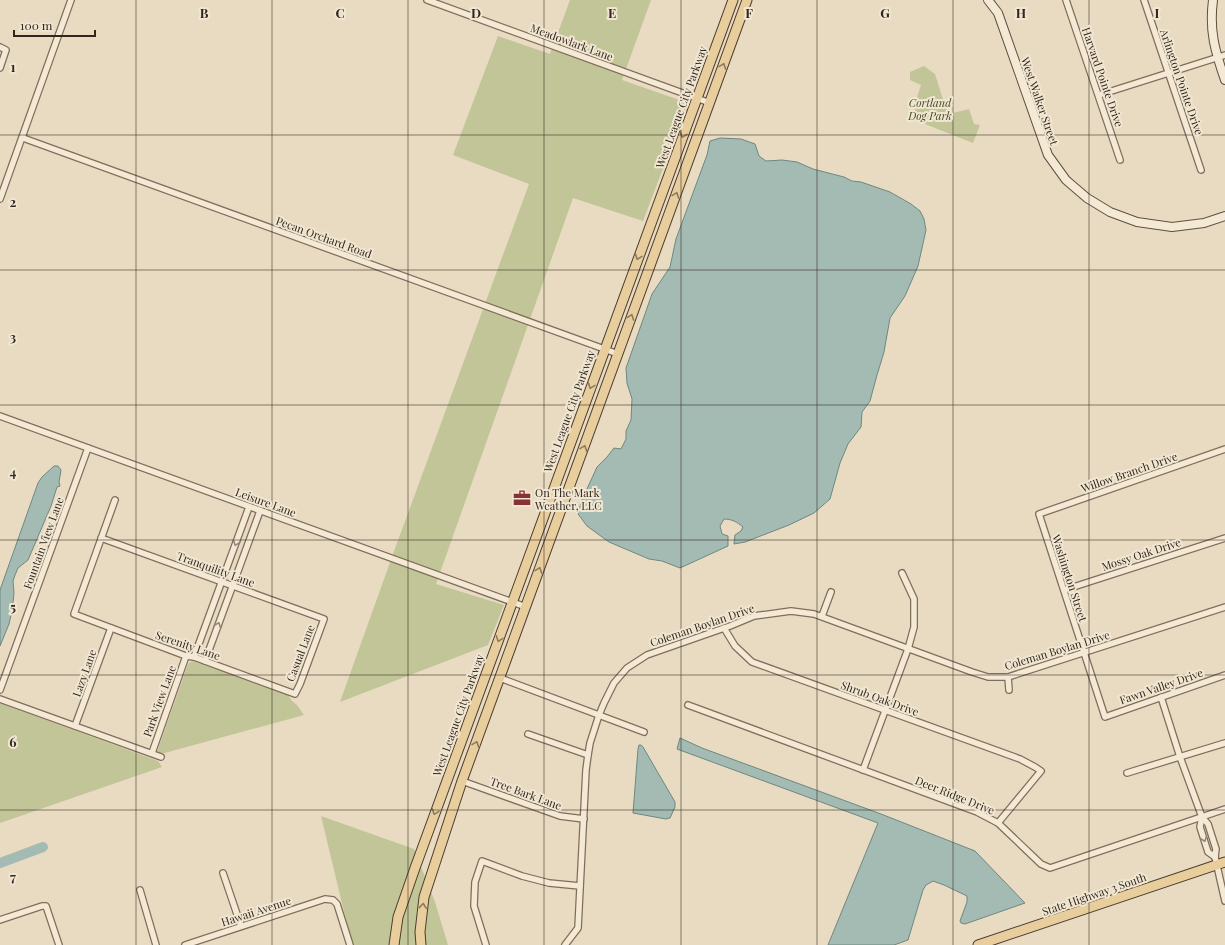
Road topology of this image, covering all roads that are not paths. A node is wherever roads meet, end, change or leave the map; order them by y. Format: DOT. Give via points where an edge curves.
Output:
graph roads {
  1 [pos="71,0"];
  2 [pos="426,0"];
  3 [pos="733,0"];
  4 [pos="747,0"];
  5 [pos="988,0"];
  6 [pos="1066,0"];
  7 [pos="1144,0"];
  8 [pos="1213,0"];
  9 [pos="0,47"];
  10 [pos="1221,56"];
  11 [pos="0,68"];
  12 [pos="1168,73"];
  13 [pos="1225,80"];
  14 [pos="1098,95"];
  15 [pos="697,99"];
  16 [pos="710,102"];
  17 [pos="23,138"];
  18 [pos="1120,160"];
  19 [pos="1201,170"];
  20 [pos="0,200"];
  21 [pos="1225,216"];
  22 [pos="605,349"];
  23 [pos="618,354"];
  24 [pos="0,416"];
  25 [pos="88,448"];
  26 [pos="1225,449"];
  27 [pos="115,500"];
  28 [pos="250,507"];
  29 [pos="260,510"];
  30 [pos="1039,514"];
  31 [pos="101,538"];
  32 [pos="1225,538"];
  33 [pos="902,573"];
  34 [pos="222,582"];
  35 [pos="232,586"];
  36 [pos="1064,590"];
  37 [pos="831,592"];
  38 [pos="513,602"];
  39 [pos="526,606"];
  40 [pos="1225,607"];
  41 [pos="822,616"];
  42 [pos="324,619"];
  43 [pos="111,628"];
  44 [pos="724,628"];
  45 [pos="908,649"];
  46 [pos="1084,652"];
  47 [pos="186,656"];
  48 [pos="194,657"];
  49 [pos="205,661"];
  50 [pos="1225,675"];
  51 [pos="1008,677"];
  52 [pos="500,678"];
  53 [pos="0,690"];
  54 [pos="1009,690"];
  55 [pos="295,694"];
  56 [pos="1161,697"];
  57 [pos="0,698"];
  58 [pos="688,705"];
  59 [pos="885,710"];
  60 [pos="599,715"];
  61 [pos="1104,717"];
  62 [pos="76,726"];
  63 [pos="644,732"];
  64 [pos="528,734"];
  65 [pos="1225,743"];
  66 [pos="152,753"];
  67 [pos="588,755"];
  68 [pos="161,757"];
  69 [pos="1180,757"];
  70 [pos="863,770"];
  71 [pos="1127,773"];
  72 [pos="449,776"];
  73 [pos="462,781"];
  74 [pos="1225,809"];
  75 [pos="1202,817"];
  76 [pos="584,819"];
  77 [pos="998,823"];
  78 [pos="1219,861"];
  79 [pos="223,873"];
  80 [pos="580,886"];
  81 [pos="140,890"];
  82 [pos="1225,901"];
  83 [pos="0,920"];
  84 [pos="241,926"];
  85 [pos="59,945"];
  86 [pos="156,945"];
  87 [pos="185,945"];
  88 [pos="350,945"];
  89 [pos="394,945"];
  90 [pos="421,945"];
  91 [pos="486,945"];
  92 [pos="565,945"];
  93 [pos="978,945"];
  1 -- 17 [label="street"];
  2 -- 15 [label="street, Meadowlark Lane"];
  3 -- 15 [label="main road, West League City Parkway"];
  16 -- 4 [label="main road, one-way"];
  5 -- 21 [label="street, West Walker Street" via="998,13 1048,155 1066,180 1087,198 1110,212 1137,222 1172,227 1204,223"];
  6 -- 14 [label="street, Harvard Pointe Drive"];
  7 -- 12 [label="street, Arlington Pointe Drive"];
  8 -- 10 [label="street" via="1213,38"];
  9 -- 11 [label="street" via="6,50"];
  10 -- 12 [label="street"];
  10 -- 13 [label="street"];
  12 -- 14 [label="street"];
  12 -- 19 [label="street, Arlington Pointe Drive"];
  14 -- 18 [label="street, Harvard Pointe Drive"];
  15 -- 16 [label="street, Meadowlark Lane"];
  15 -- 22 [label="main road, West League City Parkway, one-way"];
  23 -- 16 [label="main road, one-way"];
  17 -- 20 [label="street"];
  17 -- 22 [label="street, Pecan Orchard Road"];
  22 -- 23 [label="street, Pecan Orchard Road"];
  22 -- 38 [label="main road, West League City Parkway, one-way"];
  39 -- 23 [label="main road, one-way"];
  24 -- 25 [label="street, Leisure Lane"];
  25 -- 28 [label="street, Leisure Lane"];
  25 -- 53 [label="street, Fountain View Lane"];
  26 -- 30 [label="street, Willow Branch Drive"];
  27 -- 31 [label="street"];
  28 -- 29 [label="street, Leisure Lane"];
  28 -- 34 [label="street, one-way"];
  29 -- 35 [label="street"];
  29 -- 38 [label="street, Leisure Lane"];
  30 -- 36 [label="street, Washington Street"];
  31 -- 34 [label="street, Tranquility Lane"];
  31 -- 43 [label="street, Serenity Lane" via="74,614"];
  32 -- 36 [label="street, Mossy Oak Drive"];
  33 -- 45 [label="street" via="914,599 914,627"];
  34 -- 35 [label="street, Tranquility Lane"];
  34 -- 48 [label="street"];
  35 -- 42 [label="street, Tranquility Lane"];
  49 -- 35 [label="street, one-way"];
  36 -- 46 [label="street, Washington Street"];
  37 -- 41 [label="street"];
  38 -- 39 [label="street, Leisure Lane"];
  38 -- 72 [label="main road, West League City Parkway, one-way"];
  39 -- 52 [label="main road"];
  40 -- 46 [label="street, Coleman Boylan Drive"];
  41 -- 44 [label="street, Coleman Boylan Drive" via="791,611 754,616"];
  41 -- 45 [label="street, Coleman Boylan Drive"];
  42 -- 55 [label="street, Casual Lane"];
  43 -- 47 [label="street, Serenity Lane"];
  43 -- 62 [label="street, Lazy Lane"];
  44 -- 59 [label="street, Shrub Oak Drive" via="735,646 752,662"];
  44 -- 60 [label="street, Coleman Boylan Drive" via="647,655 626,668 614,683"];
  45 -- 51 [label="street, Coleman Boylan Drive" via="988,677"];
  45 -- 59 [label="street"];
  46 -- 51 [label="street, Coleman Boylan Drive"];
  46 -- 61 [label="street, Washington Street"];
  47 -- 48 [label="street, Serenity Lane"];
  47 -- 66 [label="street, Park View Lane"];
  48 -- 49 [label="street, Serenity Lane"];
  49 -- 55 [label="street, Serenity Lane"];
  50 -- 56 [label="street, Fawn Valley Drive"];
  51 -- 54 [label="street"];
  52 -- 60 [label="street"];
  73 -- 52 [label="main road, one-way"];
  56 -- 61 [label="street, Fawn Valley Drive"];
  56 -- 69 [label="street"];
  57 -- 62 [label="street"];
  58 -- 70 [label="street, Deer Ridge Drive"];
  59 -- 70 [label="street"];
  59 -- 77 [label="street, Shrub Oak Drive" via="1036,767 1041,772"];
  60 -- 63 [label="street"];
  60 -- 67 [label="street, Coleman Boylan Drive"];
  62 -- 66 [label="street"];
  64 -- 67 [label="street"];
  65 -- 69 [label="street"];
  66 -- 68 [label="street"];
  67 -- 76 [label="street, Coleman Boylan Drive"];
  69 -- 71 [label="street"];
  69 -- 75 [label="street"];
  70 -- 77 [label="street, Deer Ridge Drive" via="977,812"];
  72 -- 73 [label="main road"];
  72 -- 89 [label="main road, West League City Parkway, one-way" via="398,917"];
  73 -- 76 [label="street, Tree Bark Lane" via="560,816"];
  90 -- 73 [label="main road, one-way" via="424,897"];
  74 -- 75 [label="street, Deer Ridge Drive"];
  75 -- 77 [label="street, Deer Ridge Drive" via="1050,868 1041,864"];
  75 -- 78 [label="street" via="1208,824"];
  75 -- 78 [label="street, one-way" via="1200,827 1208,852"];
  76 -- 80 [label="street, Coleman Boylan Drive"];
  78 -- 82 [label="street"];
  78 -- 93 [label="main road, State Highway 3 South"];
  79 -- 84 [label="street"];
  80 -- 91 [label="street" via="549,884 482,861 475,882 474,906"];
  80 -- 92 [label="street, Coleman Boylan Drive" via="578,928"];
  81 -- 86 [label="street"];
  83 -- 85 [label="street" via="46,906"];
  84 -- 87 [label="street, Hawaii Avenue"];
  84 -- 88 [label="street, Hawaii Avenue" via="325,899 333,900 337,904"];
}
